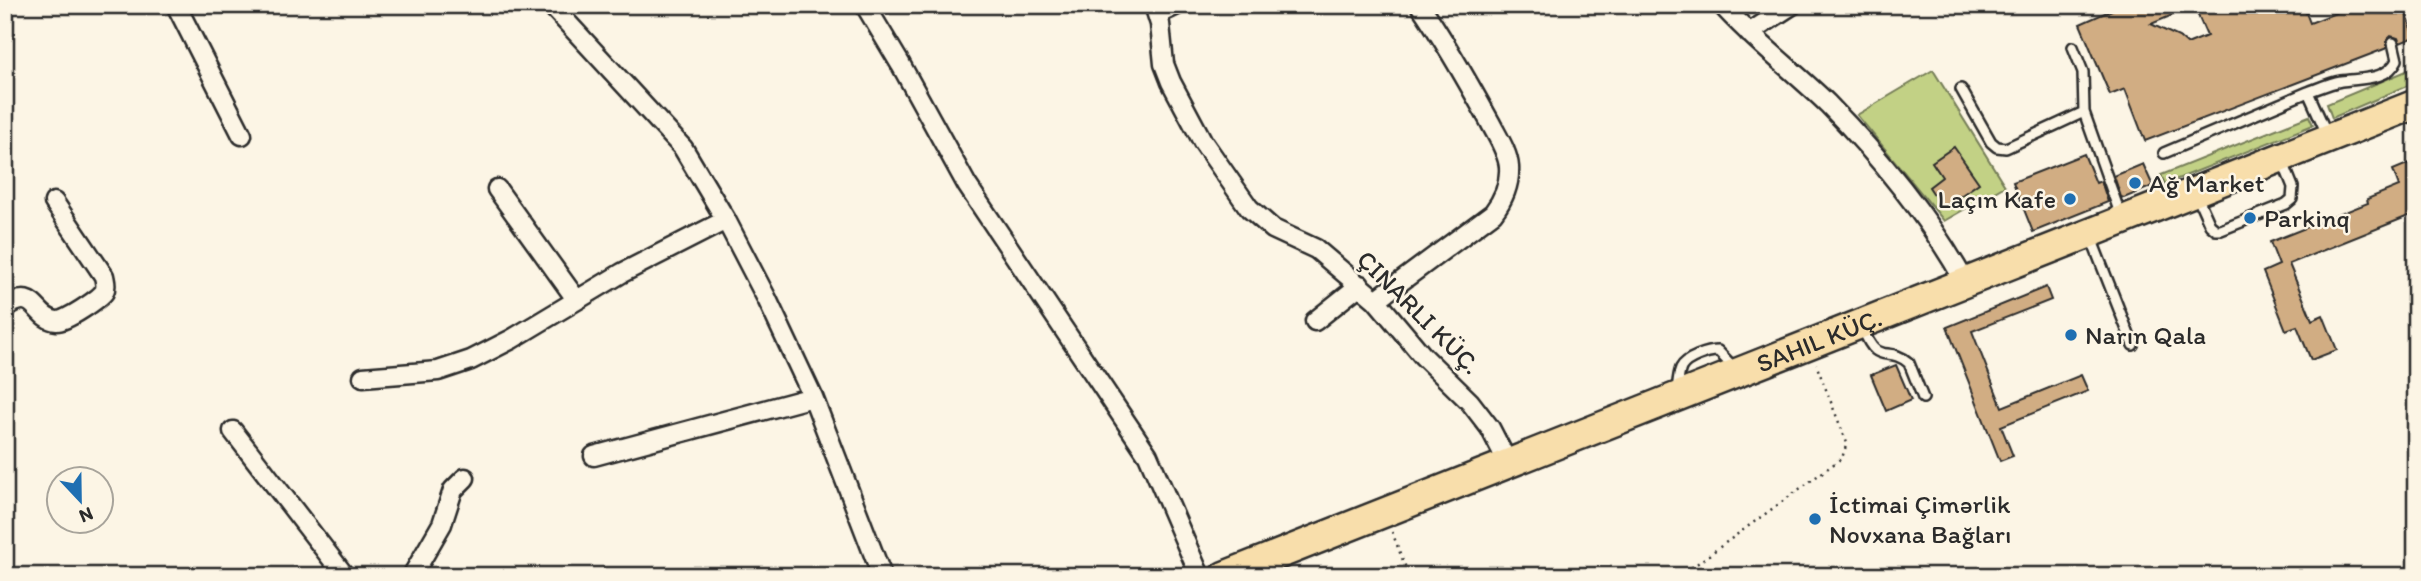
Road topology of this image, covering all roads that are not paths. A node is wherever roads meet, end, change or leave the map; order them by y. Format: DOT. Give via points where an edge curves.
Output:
graph roads {
  1 [pos="176,5"];
  2 [pos="551,5"];
  3 [pos="865,5"];
  4 [pos="1177,5"];
  5 [pos="1420,5"];
  6 [pos="1722,5"];
  7 [pos="1792,5"];
  8 [pos="1156,9"];
  9 [pos="1749,33"];
  10 [pos="2393,43"];
  11 [pos="2073,47"];
  12 [pos="1961,89"];
  13 [pos="2308,92"];
  14 [pos="2416,104"];
  15 [pos="2084,113"];
  16 [pos="242,135"];
  17 [pos="2329,138"];
  18 [pos="2164,153"];
  19 [pos="2281,157"];
  20 [pos="497,189"];
  21 [pos="2195,191"];
  22 [pos="54,202"];
  23 [pos="726,220"];
  24 [pos="2122,220"];
  25 [pos="2089,233"];
  26 [pos="1965,282"];
  27 [pos="1360,285"];
  28 [pos="576,299"];
  29 [pos="1376,300"];
  30 [pos="5,308"];
  31 [pos="1315,321"];
  32 [pos="1861,324"];
  33 [pos="2133,345"];
  34 [pos="363,377"];
  35 [pos="813,397"];
  36 [pos="1923,398"];
  37 [pos="233,431"];
  38 [pos="594,456"];
  39 [pos="1508,463"];
  40 [pos="465,478"];
  41 [pos="345,576"];
  42 [pos="412,576"];
  43 [pos="882,576"];
  44 [pos="1200,576"];
  45 [pos="1224,576"];
  1 -- 16 [label="street"];
  2 -- 23 [label="street" via="683,148"];
  3 -- 44 [label="street" via="967,186 1148,455"];
  4 -- 8 [label="street"];
  5 -- 29 [label="street" via="1463,71 1503,147 1509,166 1507,182 1493,213"];
  6 -- 9 [label="street"];
  7 -- 9 [label="street"];
  8 -- 27 [label="street" via="1171,82 1203,142 1249,208 1273,229 1315,249"];
  9 -- 26 [label="street" via="1862,140 1938,236"];
  10 -- 13 [label="lane" via="2397,60 2389,70"];
  11 -- 15 [label="lane" via="2084,72"];
  12 -- 15 [label="lane" via="1997,147 2006,148"];
  13 -- 17 [label="lane"];
  13 -- 18 [label="lane"];
  14 -- 17 [label="main road, SAHIL KÜÇ."];
  15 -- 24 [label="lane"];
  17 -- 19 [label="main road, SAHIL KÜÇ."];
  19 -- 21 [label="main road, SAHIL KÜÇ."];
  19 -- 21 [label="lane" via="2293,187 2292,199 2234,225 2216,230 2210,225"];
  20 -- 28 [label="street"];
  21 -- 24 [label="main road, SAHIL KÜÇ."];
  22 -- 30 [label="street" via="104,276 103,294 66,320 51,319 22,299"];
  23 -- 28 [label="street"];
  23 -- 35 [label="street"];
  24 -- 25 [label="main road, SAHIL KÜÇ."];
  25 -- 26 [label="main road, SAHIL KÜÇ."];
  25 -- 33 [label="lane"];
  26 -- 32 [label="main road, SAHIL KÜÇ."];
  27 -- 29 [label="street"];
  27 -- 31 [label="street"];
  28 -- 34 [label="street" via="471,360 438,371"];
  29 -- 39 [label="street" via="1470,402"];
  32 -- 36 [label="lane" via="1870,347 1909,363"];
  32 -- 39 [label="main road, SAHIL KÜÇ."];
  35 -- 38 [label="street"];
  35 -- 43 [label="street"];
  37 -- 41 [label="street"];
  39 -- 45 [label="main road, SAHIL KÜÇ."];
  40 -- 42 [label="street" via="453,489 442,524"];
}
